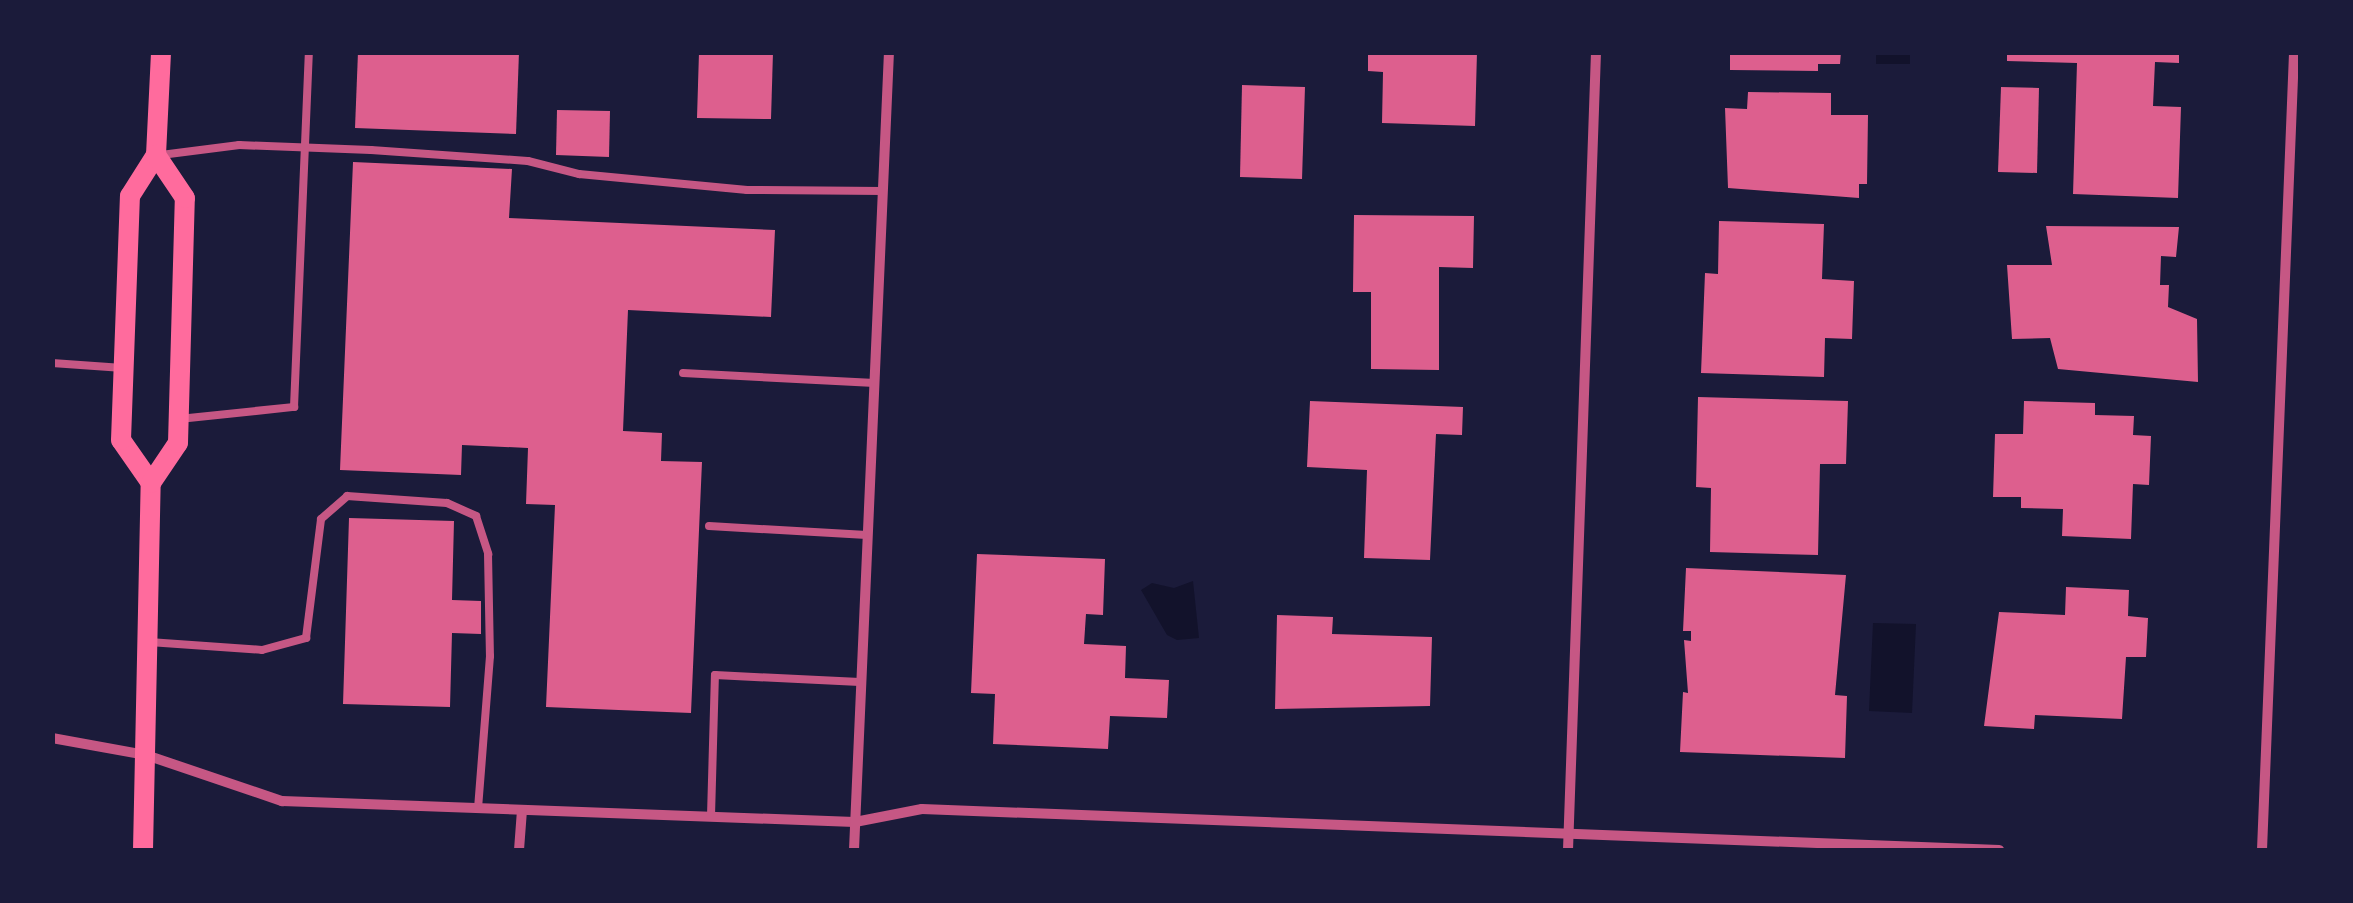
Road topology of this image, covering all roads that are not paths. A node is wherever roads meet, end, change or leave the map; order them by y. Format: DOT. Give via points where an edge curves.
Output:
graph roads {
  1 [pos="161,52"];
  2 [pos="309,52"];
  3 [pos="889,52"];
  4 [pos="1596,52"];
  5 [pos="2294,52"];
  6 [pos="306,148"];
  7 [pos="156,155"];
  8 [pos="884,191"];
  9 [pos="52,363"];
  10 [pos="122,368"];
  11 [pos="683,372"];
  12 [pos="875,384"];
  13 [pos="179,418"];
  14 [pos="151,483"];
  15 [pos="709,526"];
  16 [pos="867,535"];
  17 [pos="149,642"];
  18 [pos="860,682"];
  19 [pos="52,738"];
  20 [pos="146,755"];
  21 [pos="478,808"];
  22 [pos="522,810"];
  23 [pos="710,816"];
  24 [pos="855,822"];
  25 [pos="1568,844"];
  26 [pos="143,850"];
  27 [pos="520,850"];
  28 [pos="854,850"];
  29 [pos="1999,850"];
  30 [pos="2262,850"];
  1 -- 7 [label="main road"];
  2 -- 6 [label="lane"];
  3 -- 8 [label="street"];
  4 -- 25 [label="street"];
  5 -- 30 [label="street"];
  6 -- 7 [label="lane" via="239,144"];
  6 -- 8 [label="lane" via="528,161 579,174 747,190"];
  6 -- 13 [label="lane" via="294,407"];
  7 -- 10 [label="main road" via="130,196"];
  7 -- 13 [label="main road" via="185,198"];
  8 -- 12 [label="street"];
  9 -- 10 [label="lane"];
  10 -- 14 [label="main road" via="121,440"];
  11 -- 12 [label="lane"];
  12 -- 16 [label="street"];
  13 -- 14 [label="main road" via="178,443"];
  14 -- 17 [label="main road"];
  15 -- 16 [label="lane"];
  16 -- 18 [label="street"];
  17 -- 20 [label="main road"];
  17 -- 21 [label="lane" via="262,650 306,638 321,519 347,496 447,503 476,516 488,554 490,656"];
  18 -- 23 [label="lane" via="715,675"];
  18 -- 24 [label="street"];
  19 -- 20 [label="street"];
  20 -- 21 [label="street" via="282,801"];
  20 -- 26 [label="main road"];
  21 -- 22 [label="street"];
  22 -- 23 [label="street"];
  22 -- 27 [label="street"];
  23 -- 24 [label="street"];
  24 -- 25 [label="street" via="922,809"];
  24 -- 28 [label="street"];
  25 -- 29 [label="street"];
}
